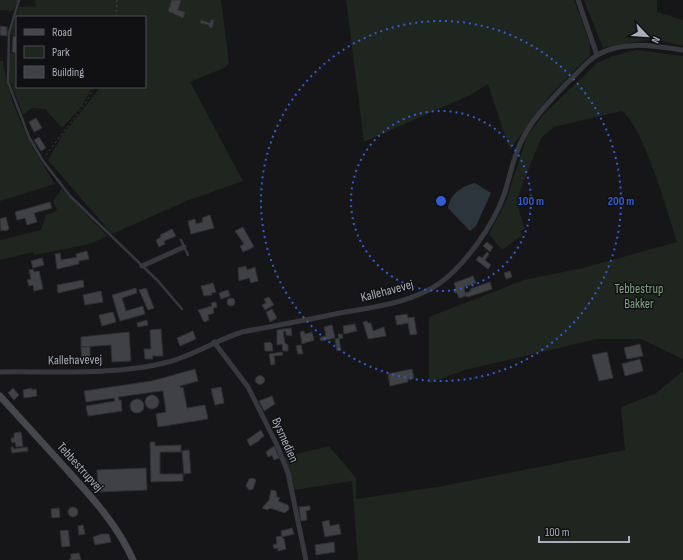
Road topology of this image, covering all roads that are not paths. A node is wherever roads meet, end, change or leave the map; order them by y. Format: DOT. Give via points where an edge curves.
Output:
graph roads {
  1 [pos="19,0"];
  2 [pos="578,0"];
  3 [pos="683,50"];
  4 [pos="597,55"];
  5 [pos="181,240"];
  6 [pos="184,248"];
  7 [pos="188,255"];
  8 [pos="142,266"];
  9 [pos="182,308"];
  10 [pos="214,342"];
  11 [pos="0,372"];
  12 [pos="0,396"];
  13 [pos="133,560"];
  14 [pos="306,560"];
  1 -- 8 [label="lane" via="8,39 8,82 29,137 70,196"];
  2 -- 4 [label="street"];
  3 -- 4 [label="street, Kallehavevej" via="634,45"];
  4 -- 10 [label="street, Kallehavevej" via="562,89 529,127 517,152 504,196 480,240 459,266 440,283 418,295 389,304 242,332"];
  5 -- 6 [label="lane"];
  6 -- 7 [label="lane"];
  6 -- 8 [label="street"];
  8 -- 9 [label="lane"];
  10 -- 11 [label="street, Kallehavevej" via="169,362 124,370"];
  10 -- 14 [label="street, Bysmedien" via="248,387 277,445 288,473"];
  12 -- 13 [label="street, Tebbestrupvej" via="109,519 125,542"];
}
